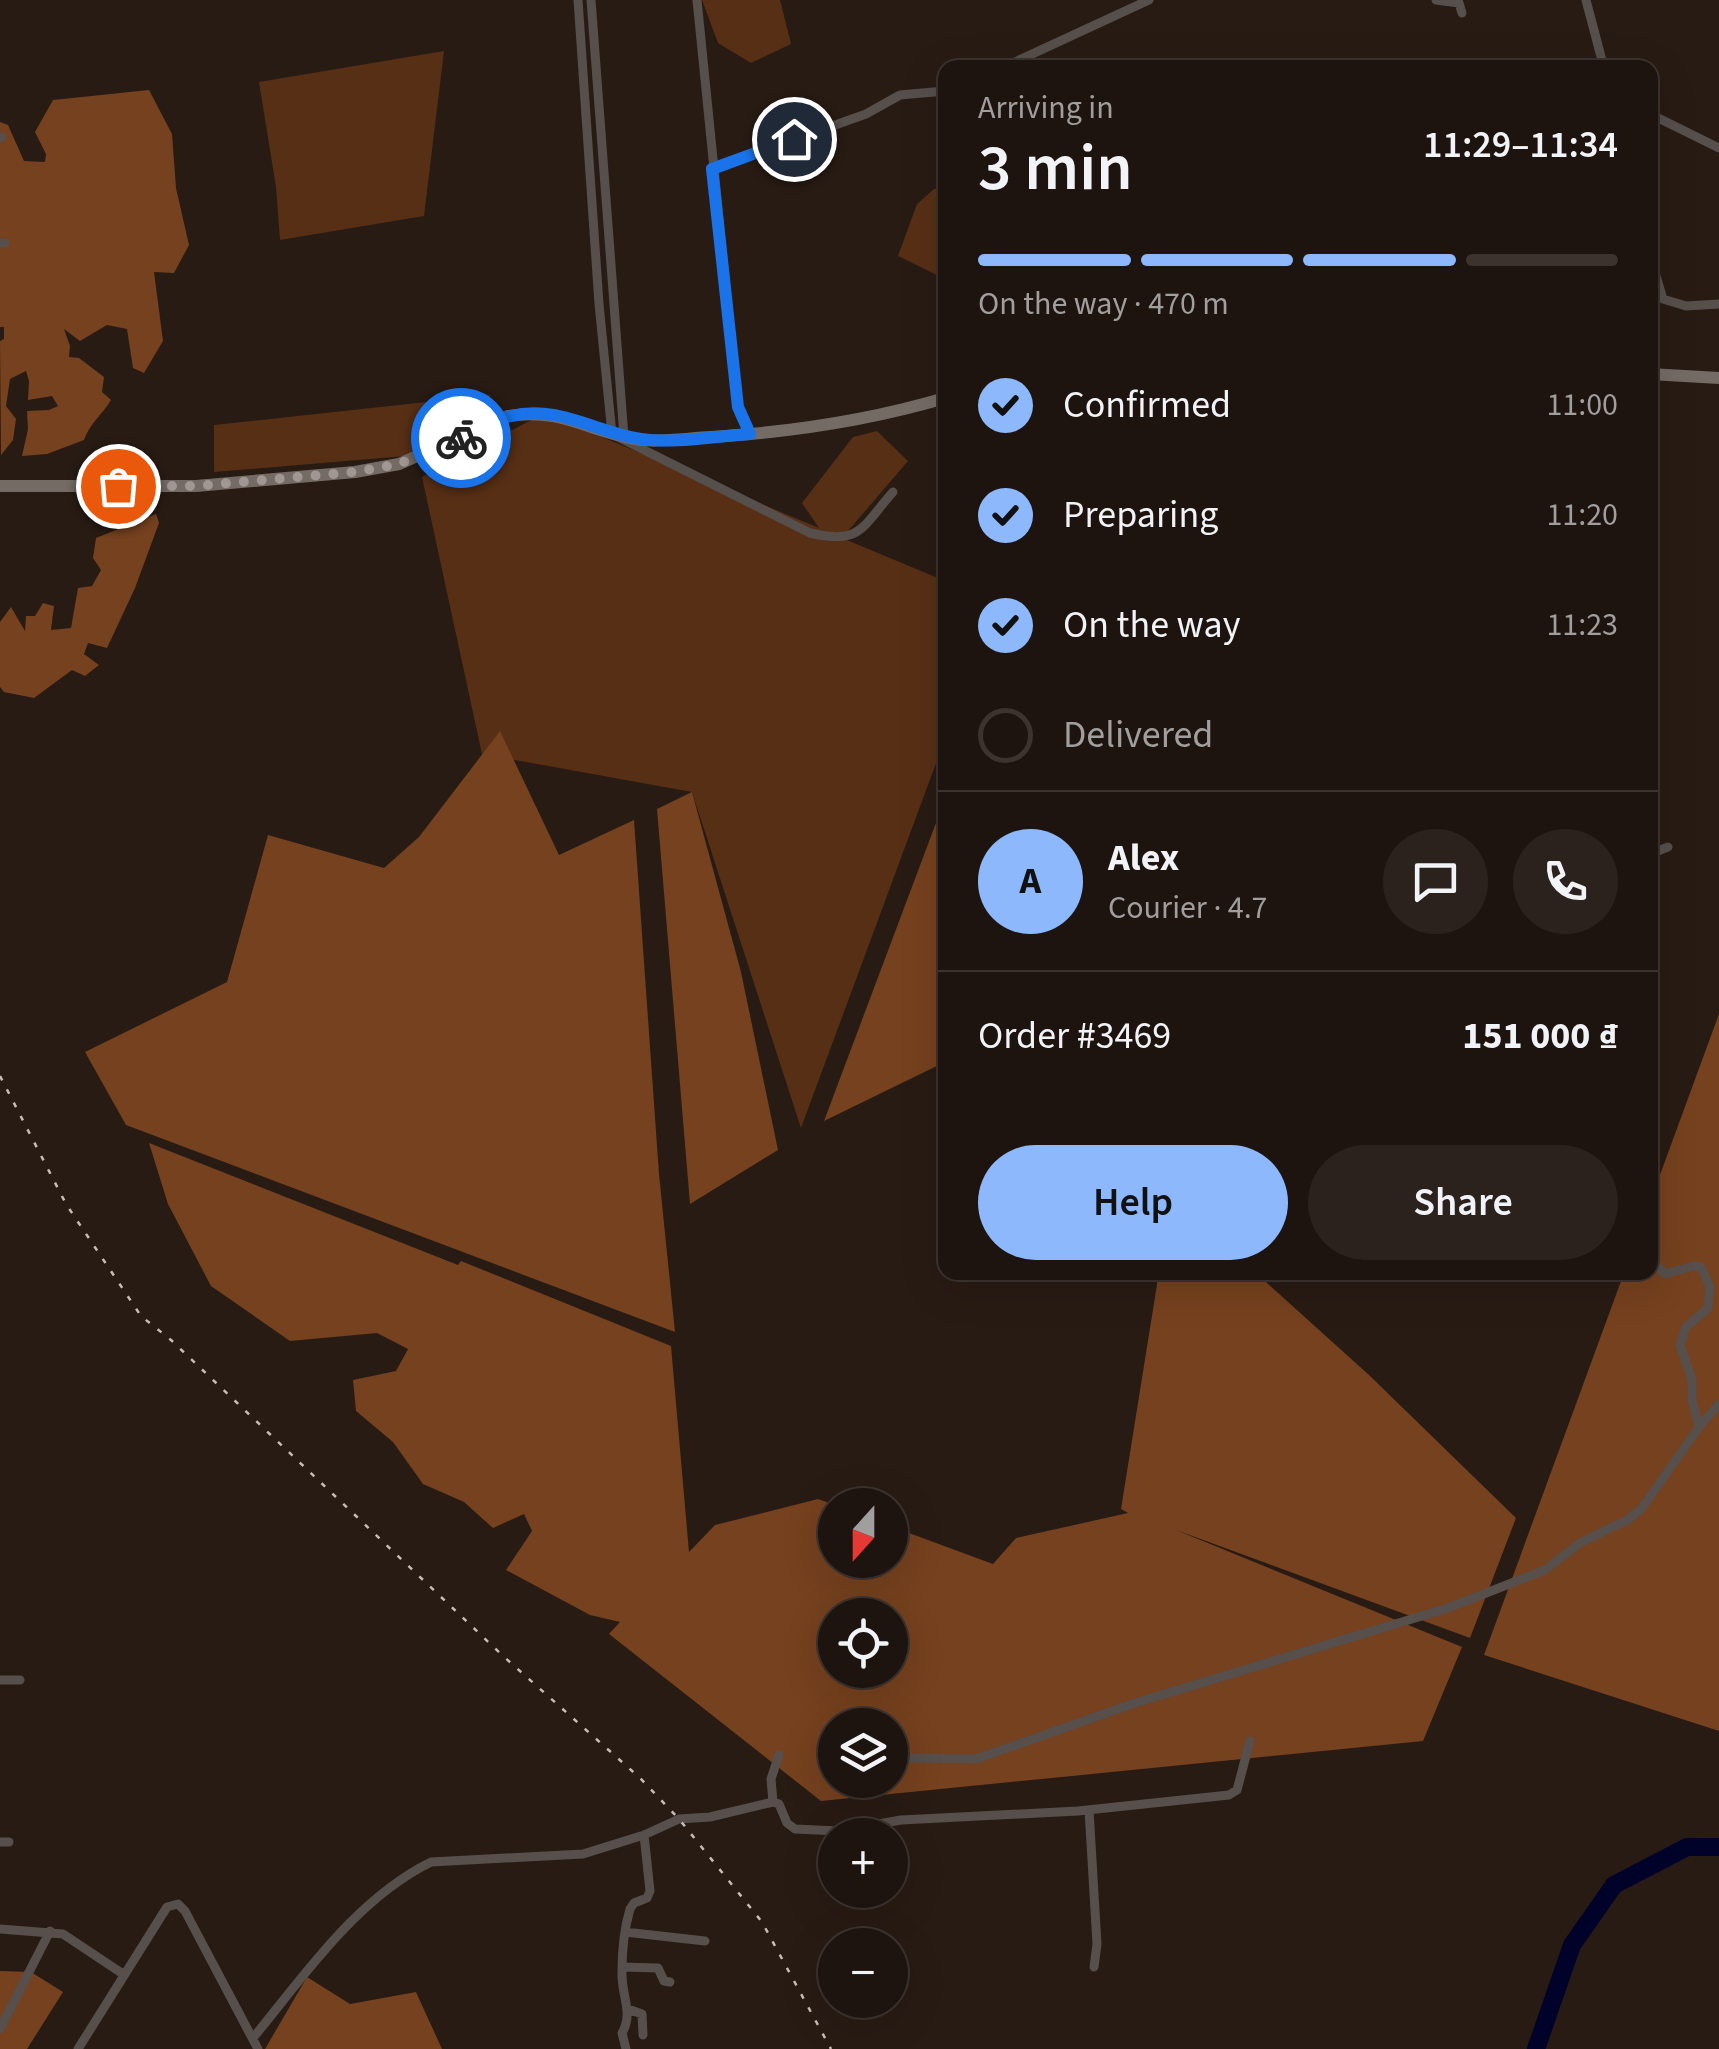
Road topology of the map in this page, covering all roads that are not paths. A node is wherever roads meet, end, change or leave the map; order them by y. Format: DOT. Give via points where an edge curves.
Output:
graph roads {
  1 [pos="578,0"];
  2 [pos="591,0"];
  3 [pos="697,0"];
  4 [pos="1150,0"];
  5 [pos="1436,0"];
  6 [pos="1586,0"];
  7 [pos="1462,13"];
  8 [pos="1019,60"];
  9 [pos="1602,60"];
  10 [pos="938,92"];
  11 [pos="1658,118"];
  12 [pos="1719,148"];
  13 [pos="712,169"];
  14 [pos="1658,282"];
  15 [pos="1663,299"];
  16 [pos="1658,303"];
  17 [pos="1719,304"];
  18 [pos="1658,374"];
  19 [pos="1719,378"];
  20 [pos="938,400"];
  21 [pos="750,434"];
  22 [pos="618,435"];
  23 [pos="0,486"];
  24 [pos="893,492"];
  25 [pos="1668,847"];
  26 [pos="1658,851"];
  27 [pos="1658,1268"];
  28 [pos="1719,1404"];
  29 [pos="1699,1427"];
  30 [pos="0,1680"];
  31 [pos="20,1680"];
  32 [pos="1250,1742"];
  33 [pos="779,1755"];
  34 [pos="908,1758"];
  35 [pos="773,1802"];
  36 [pos="1089,1810"];
  37 [pos="644,1835"];
  38 [pos="0,1929"];
  39 [pos="50,1931"];
  40 [pos="625,1932"];
  41 [pos="705,1941"];
  42 [pos="622,1967"];
  43 [pos="1094,1967"];
  44 [pos="124,1974"];
  45 [pos="670,1982"];
  46 [pos="628,2009"];
  47 [pos="5,2014"];
  48 [pos="0,2029"];
  49 [pos="643,2035"];
  50 [pos="252,2038"];
  51 [pos="78,2049"];
  52 [pos="258,2049"];
  53 [pos="626,2049"];
  1 -- 22 [label="street" via="599,304"];
  2 -- 22 [label="street"];
  3 -- 13 [label="street"];
  4 -- 8 [label="street"];
  5 -- 7 [label="street" via="1458,3"];
  6 -- 9 [label="street"];
  10 -- 13 [label="street" via="900,95 866,114"];
  11 -- 12 [label="street"];
  13 -- 21 [label="street" via="738,407"];
  14 -- 15 [label="street"];
  15 -- 16 [label="street"];
  15 -- 17 [label="street"];
  18 -- 19 [label="main road"];
  20 -- 21 [label="main road" via="878,418"];
  21 -- 22 [label="main road" via="646,440"];
  22 -- 23 [label="main road" via="573,418 525,414 399,464 355,472 196,486"];
  22 -- 24 [label="street" via="810,533 840,540 858,532"];
  25 -- 26 [label="street"];
  27 -- 29 [label="street" via="1664,1274 1701,1267 1710,1288 1708,1308 1684,1331 1680,1345"];
  28 -- 29 [label="street"];
  29 -- 34 [label="street" via="1635,1515 1545,1570 1448,1608 976,1759"];
  30 -- 31 [label="street"];
  32 -- 36 [label="street" via="1234,1793"];
  33 -- 35 [label="street" via="771,1778"];
  35 -- 36 [label="street" via="790,1827 802,1832"];
  35 -- 37 [label="street" via="679,1819"];
  36 -- 43 [label="street"];
  37 -- 40 [label="street" via="650,1891 630,1909"];
  37 -- 50 [label="street" via="583,1854 442,1859 413,1870 329,1946"];
  38 -- 39 [label="street"];
  39 -- 44 [label="street"];
  39 -- 47 [label="street"];
  40 -- 41 [label="street"];
  40 -- 42 [label="street"];
  42 -- 45 [label="street" via="658,1968"];
  42 -- 46 [label="street"];
  44 -- 50 [label="street" via="167,1907 178,1904"];
  44 -- 51 [label="street"];
  46 -- 49 [label="street" via="640,2012"];
  46 -- 53 [label="street"];
  47 -- 48 [label="street"];
  50 -- 52 [label="street"];
}
